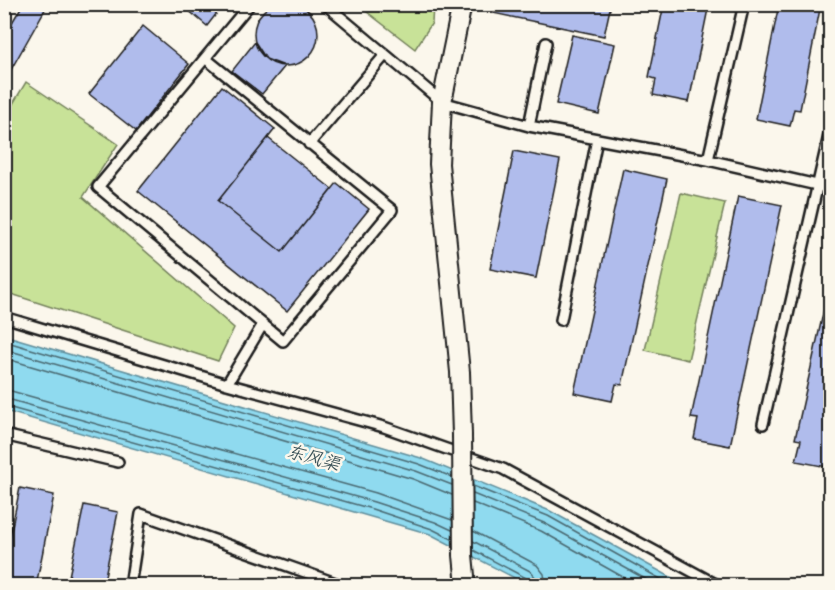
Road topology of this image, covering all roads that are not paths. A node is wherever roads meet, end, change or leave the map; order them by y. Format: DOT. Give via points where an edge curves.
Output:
graph roads {
  1 [pos="250,4"];
  2 [pos="325,4"];
  3 [pos="462,4"];
  4 [pos="744,4"];
  5 [pos="546,43"];
  6 [pos="384,55"];
  7 [pos="205,58"];
  8 [pos="442,102"];
  9 [pos="529,126"];
  10 [pos="831,131"];
  11 [pos="597,139"];
  12 [pos="309,144"];
  13 [pos="708,160"];
  14 [pos="818,185"];
  15 [pos="831,188"];
  16 [pos="4,316"];
  17 [pos="561,320"];
  18 [pos="262,324"];
  19 [pos="228,384"];
  20 [pos="763,424"];
  21 [pos="4,435"];
  22 [pos="118,462"];
  23 [pos="130,585"];
  24 [pos="344,585"];
  25 [pos="466,585"];
  26 [pos="719,585"];
  1 -- 7 [label="lane"];
  2 -- 6 [label="lane"];
  3 -- 8 [label="street"];
  4 -- 13 [label="lane"];
  5 -- 9 [label="lane"];
  6 -- 8 [label="lane"];
  6 -- 12 [label="lane"];
  7 -- 12 [label="lane"];
  7 -- 18 [label="lane" via="98,187"];
  8 -- 9 [label="lane"];
  8 -- 25 [label="street, bridge" via="439,164 460,372"];
  9 -- 11 [label="lane"];
  10 -- 14 [label="lane"];
  11 -- 13 [label="lane"];
  11 -- 17 [label="lane"];
  12 -- 18 [label="lane" via="392,210 283,341"];
  13 -- 14 [label="lane"];
  14 -- 15 [label="lane"];
  14 -- 20 [label="lane"];
  16 -- 19 [label="lane"];
  18 -- 19 [label="lane"];
  19 -- 26 [label="lane" via="384,427 502,469"];
  21 -- 22 [label="lane"];
  23 -- 24 [label="lane" via="141,514"];
}
